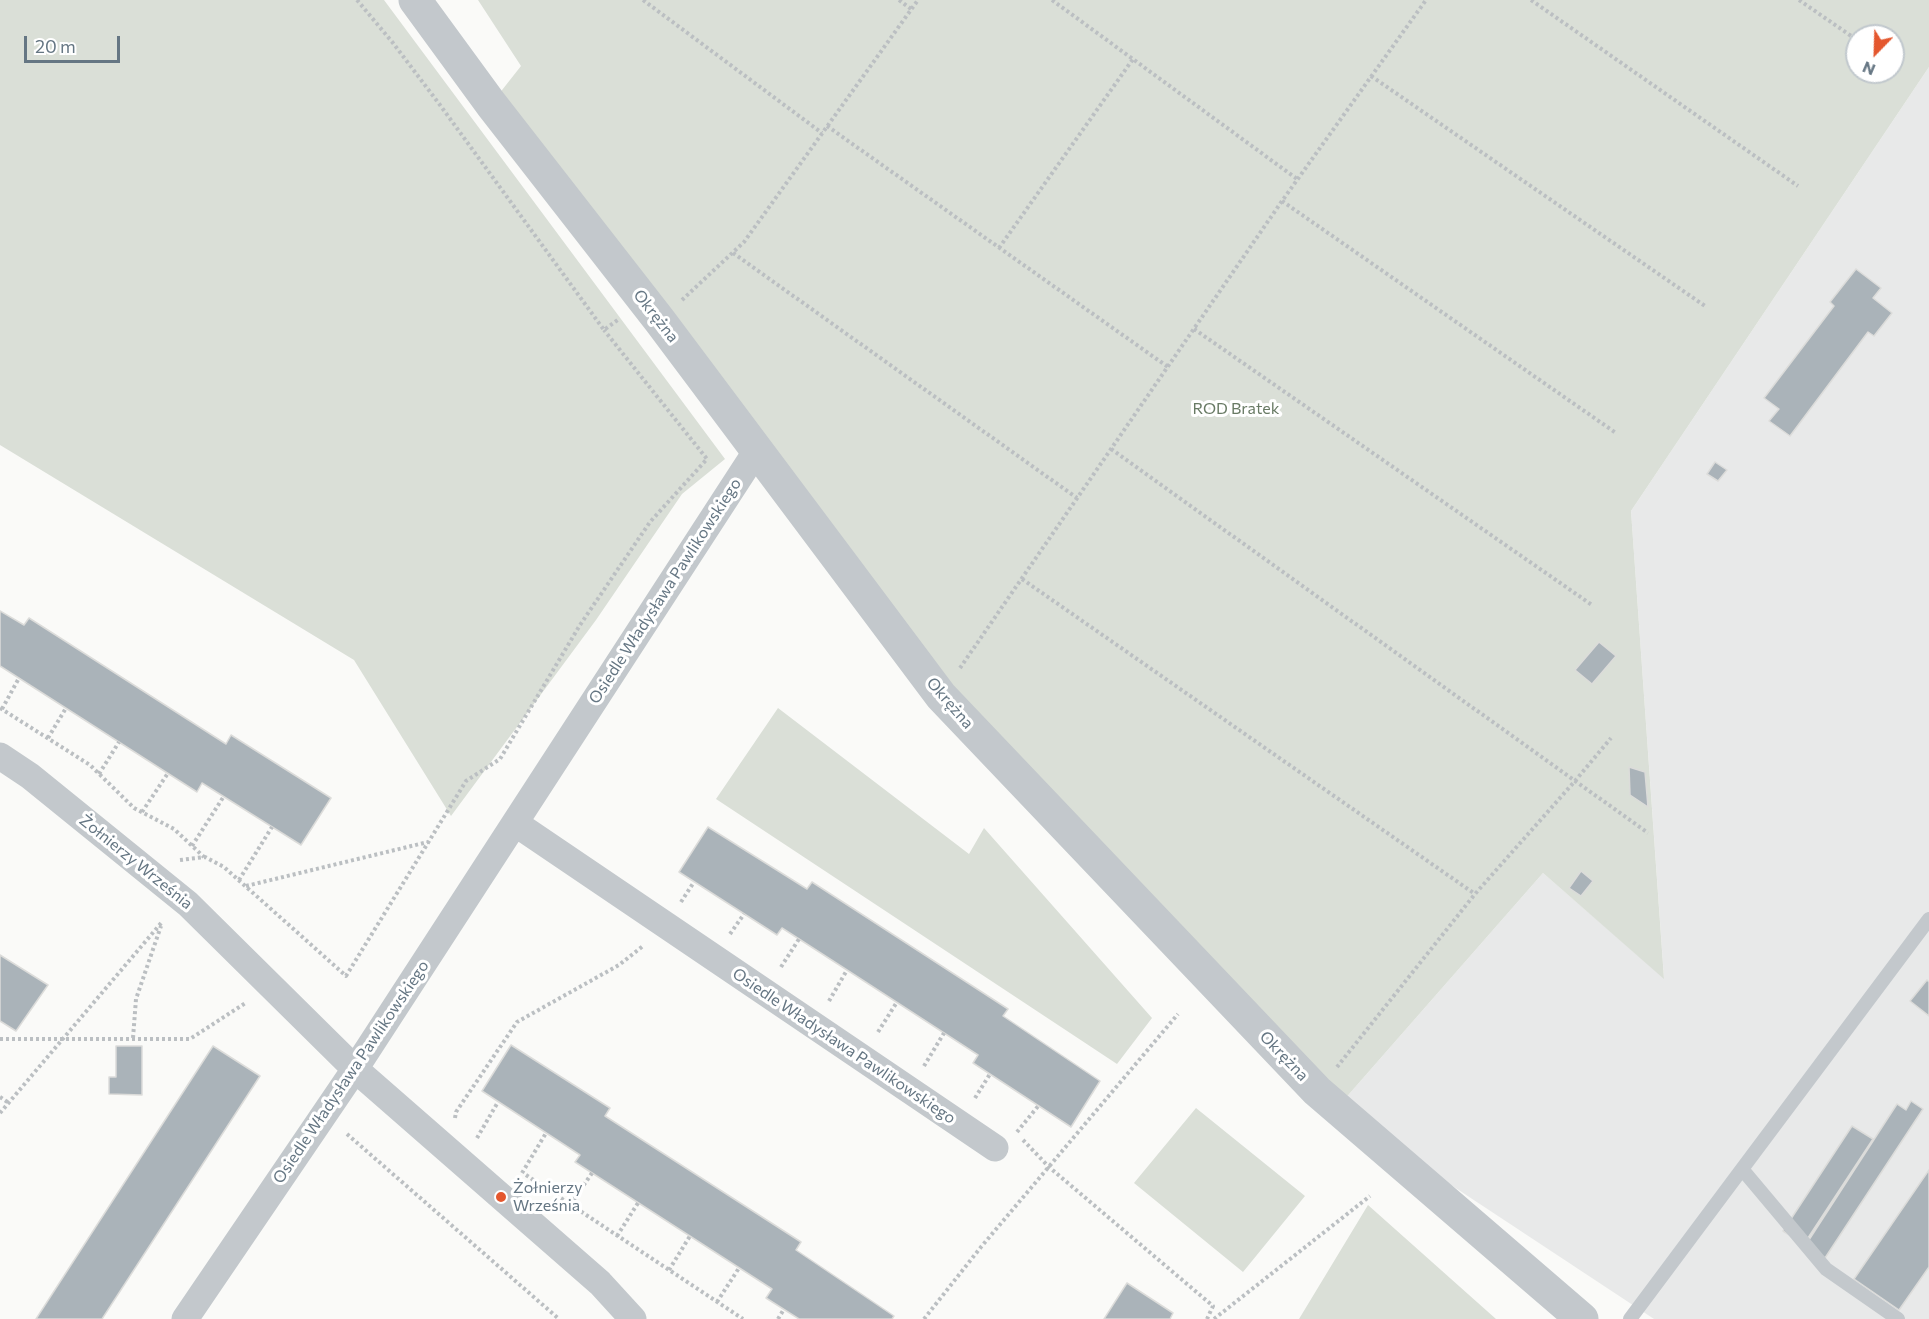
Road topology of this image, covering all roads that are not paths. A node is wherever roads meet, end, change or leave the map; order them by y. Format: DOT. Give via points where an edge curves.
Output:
graph roads {
  1 [pos="415,0"];
  2 [pos="757,450"];
  3 [pos="0,756"];
  4 [pos="515,823"];
  5 [pos="1929,919"];
  6 [pos="355,1069"];
  7 [pos="1006,1140"];
  8 [pos="1742,1169"];
  9 [pos="185,1319"];
  10 [pos="633,1319"];
  11 [pos="1582,1319"];
  12 [pos="1630,1319"];
  13 [pos="1898,1319"];
  1 -- 2 [label="street, Okrężna"];
  2 -- 4 [label="street, Osiedle Władysława Pawlikowskiego"];
  2 -- 11 [label="street, Okrężna" via="941,696 1317,1091"];
  3 -- 6 [label="street, Żołnierzy Września" via="188,904"];
  4 -- 6 [label="street, Osiedle Władysława Pawlikowskiego"];
  4 -- 7 [label="street, Osiedle Władysława Pawlikowskiego" via="673,916"];
  5 -- 8 [label="lane"];
  6 -- 9 [label="street, Osiedle Władysława Pawlikowskiego"];
  6 -- 10 [label="street, Żołnierzy Września" via="600,1283"];
  8 -- 12 [label="lane"];
  8 -- 13 [label="lane" via="1827,1269"];
}
